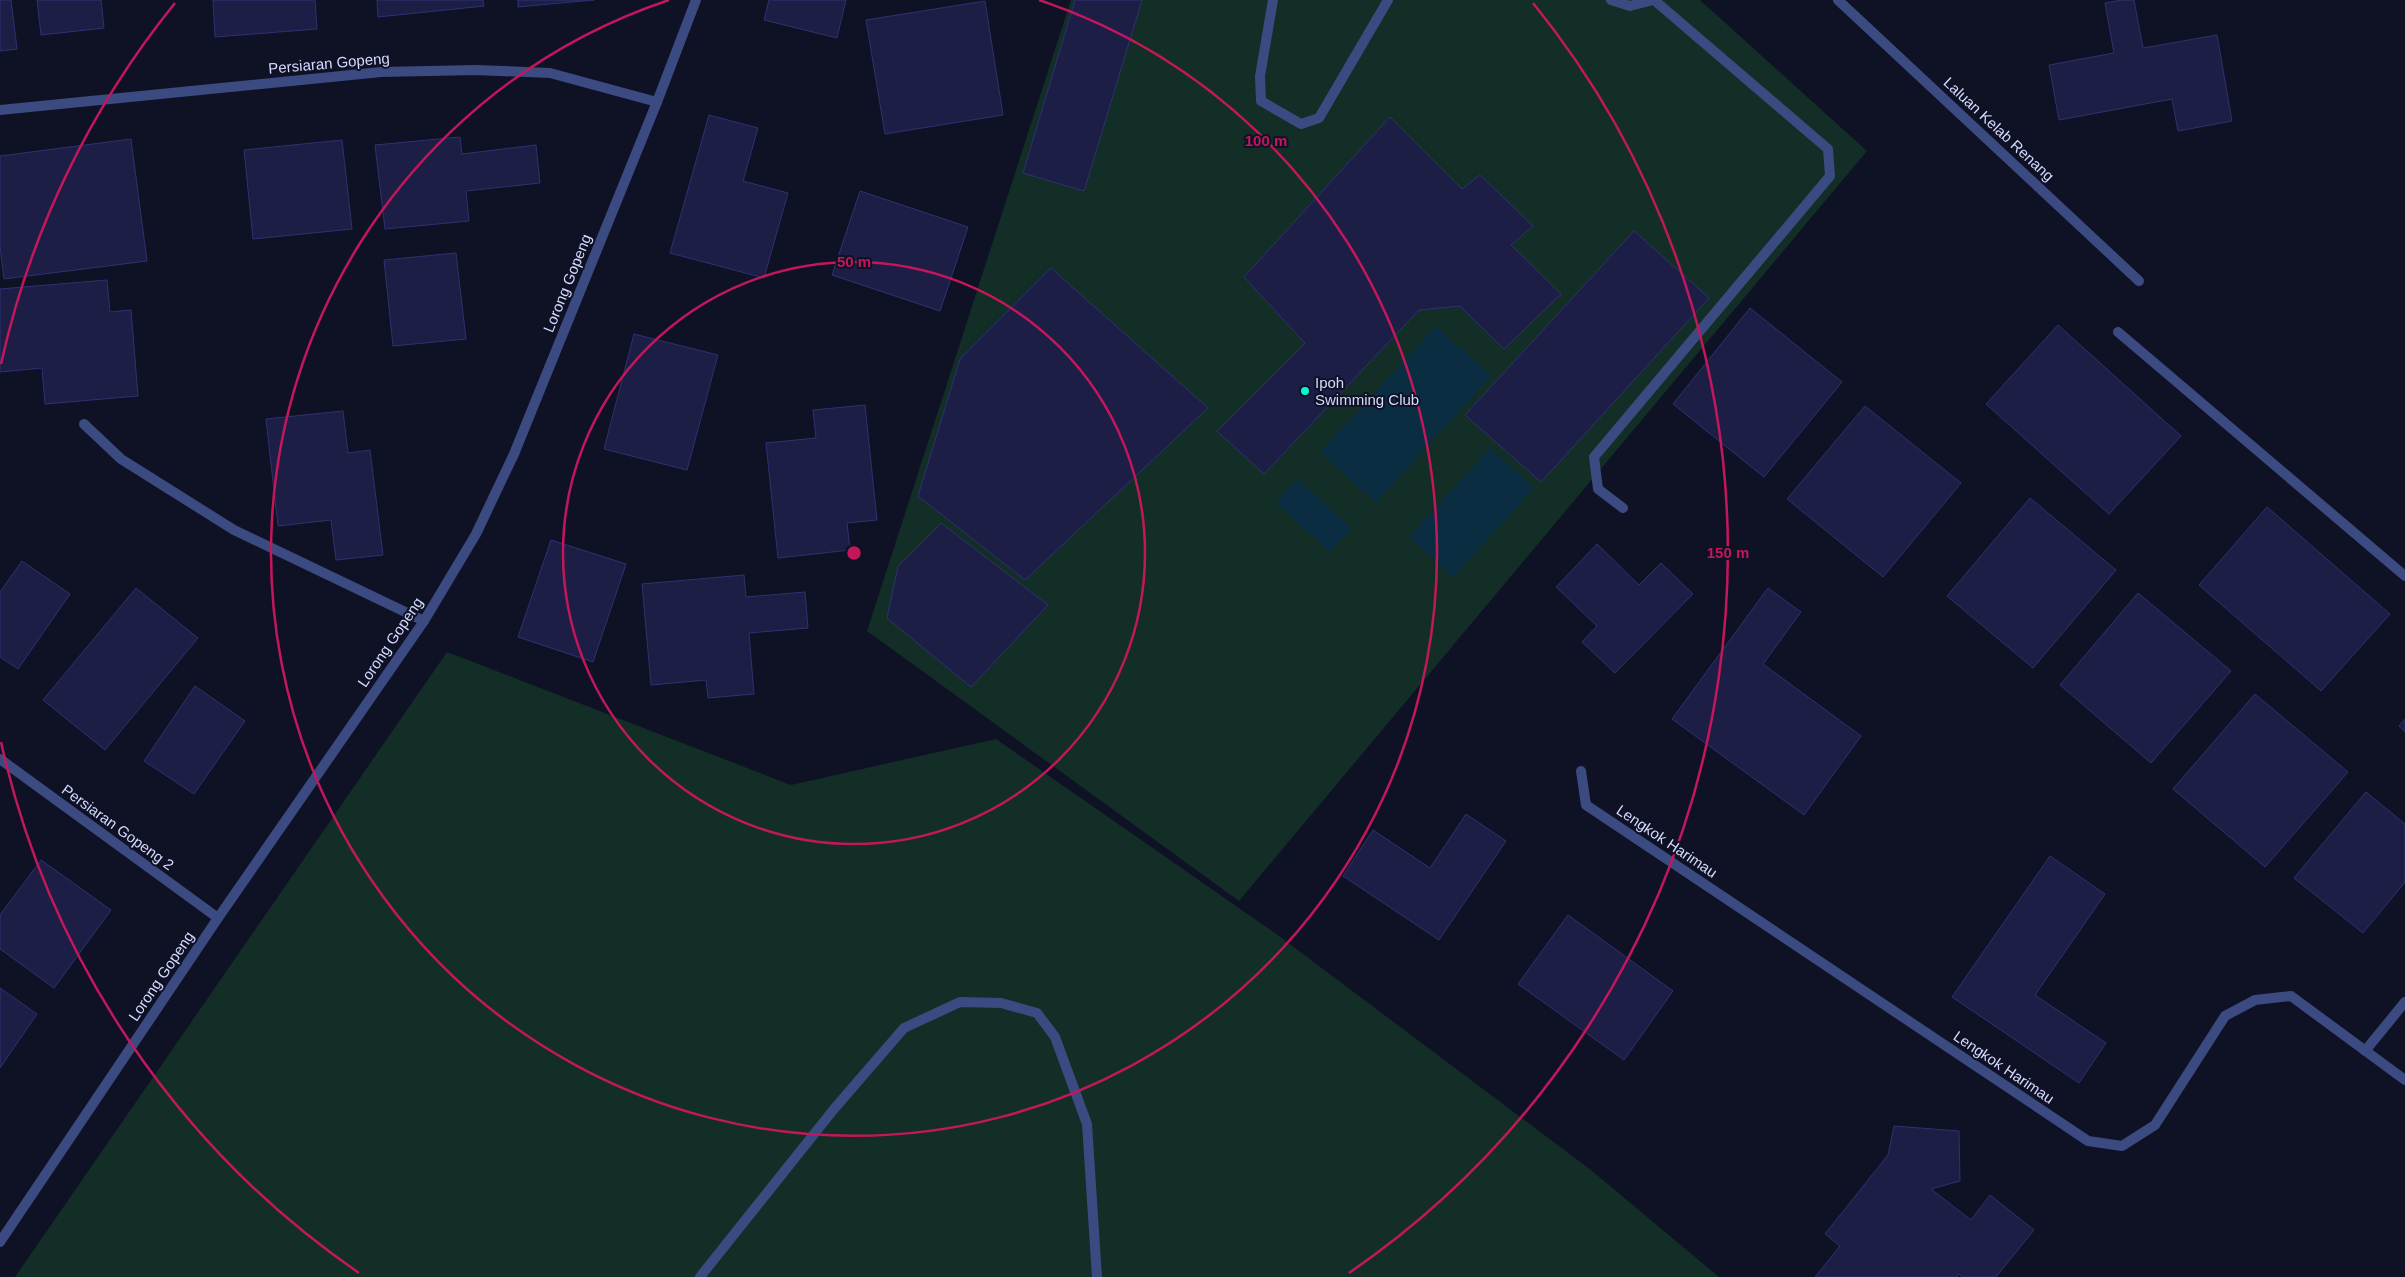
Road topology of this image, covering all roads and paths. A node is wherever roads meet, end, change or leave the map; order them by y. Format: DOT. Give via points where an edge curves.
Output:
graph roads {
  1 [pos="696,0"];
  2 [pos="1273,0"];
  3 [pos="1388,0"];
  4 [pos="1611,0"];
  5 [pos="1653,0"];
  6 [pos="1838,0"];
  7 [pos="657,102"];
  8 [pos="0,110"];
  9 [pos="2139,281"];
  10 [pos="2118,332"];
  11 [pos="84,424"];
  12 [pos="1624,508"];
  13 [pos="2405,576"];
  14 [pos="424,621"];
  15 [pos="0,759"];
  16 [pos="1581,771"];
  17 [pos="218,918"];
  18 [pos="2405,1002"];
  19 [pos="2366,1051"];
  20 [pos="2405,1080"];
  21 [pos="0,1242"];
  22 [pos="700,1277"];
  23 [pos="1097,1277"];
  1 -- 7 [label="street, Lorong Gopeng"];
  2 -- 3 [label="street" via="1260,76 1261,101 1301,124 1319,118"];
  4 -- 5 [label="street" via="1630,6"];
  5 -- 12 [label="street" via="1828,149 1830,176 1594,456 1598,489"];
  6 -- 9 [label="street, Laluan Kelab Renang"];
  7 -- 8 [label="street, Persiaran Gopeng" via="550,73 476,70 381,72"];
  7 -- 14 [label="street, Lorong Gopeng" via="514,454 476,534"];
  10 -- 13 [label="street"];
  11 -- 14 [label="street" via="121,459 234,530"];
  14 -- 17 [label="street, Lorong Gopeng"];
  15 -- 17 [label="street, Persiaran Gopeng 2"];
  16 -- 19 [label="street, Lengkok Harimau" via="1586,805 2088,1141 2122,1146 2154,1125 2225,1016 2254,1000 2291,996"];
  17 -- 21 [label="street, Lorong Gopeng"];
  18 -- 19 [label="street"];
  19 -- 20 [label="street, Lengkok Harimau"];
  22 -- 23 [label="street" via="834,1109 904,1028 960,1002 1002,1003 1037,1013 1055,1037 1087,1124"];
}
